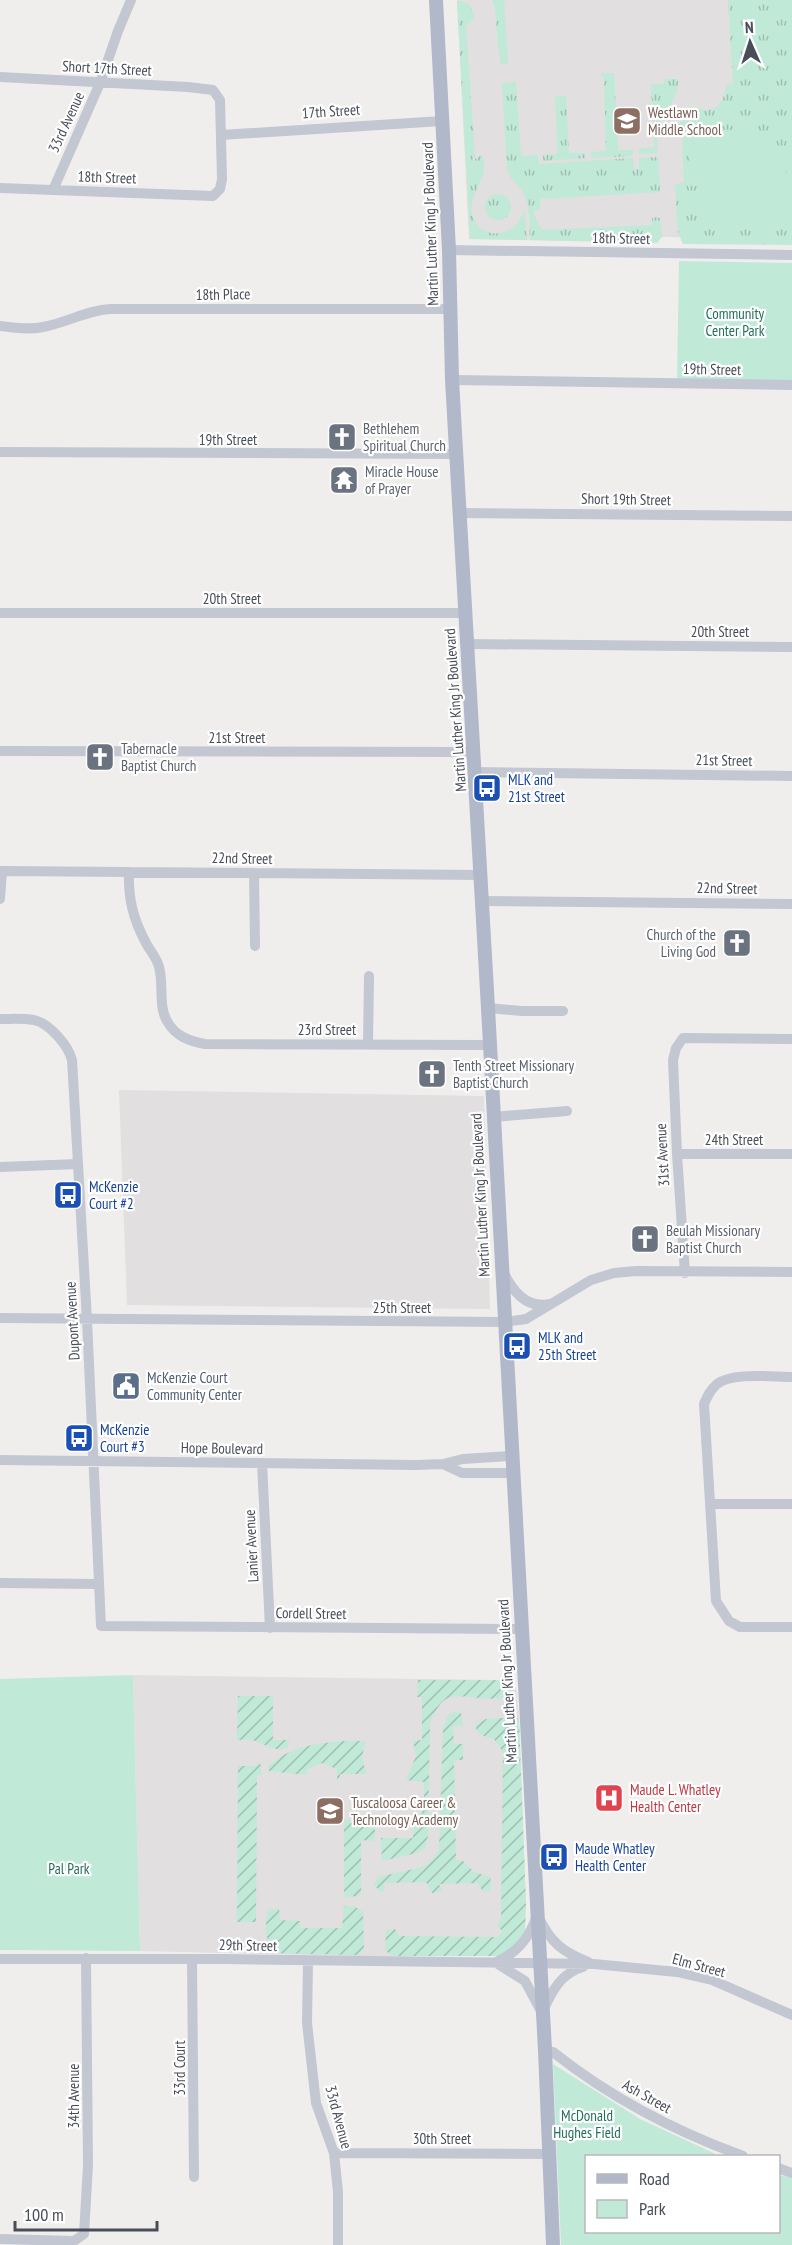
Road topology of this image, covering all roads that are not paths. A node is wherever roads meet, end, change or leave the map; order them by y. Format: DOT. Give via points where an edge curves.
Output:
graph roads {
  1 [pos="131,0"];
  2 [pos="436,0"];
  3 [pos="0,77"];
  4 [pos="100,83"];
  5 [pos="442,121"];
  6 [pos="221,135"];
  7 [pos="0,188"];
  8 [pos="53,190"];
  9 [pos="449,250"];
  10 [pos="792,255"];
  11 [pos="450,309"];
  12 [pos="0,326"];
  13 [pos="452,380"];
  14 [pos="792,385"];
  15 [pos="0,452"];
  16 [pos="456,454"];
  17 [pos="459,513"];
  18 [pos="792,516"];
  19 [pos="0,613"];
  20 [pos="465,613"];
  21 [pos="468,644"];
  22 [pos="792,647"];
  23 [pos="0,751"];
  24 [pos="473,752"];
  25 [pos="475,772"];
  26 [pos="792,776"];
  27 [pos="1,871"];
  28 [pos="129,872"];
  29 [pos="254,873"];
  30 [pos="481,875"];
  31 [pos="0,899"];
  32 [pos="482,901"];
  33 [pos="792,904"];
  34 [pos="255,946"];
  35 [pos="369,976"];
  36 [pos="488,1008"];
  37 [pos="563,1011"];
  38 [pos="0,1019"];
  39 [pos="792,1038"];
  40 [pos="368,1044"];
  41 [pos="489,1045"];
  42 [pos="567,1111"];
  43 [pos="493,1117"];
  44 [pos="677,1154"];
  45 [pos="792,1154"];
  46 [pos="78,1164"];
  47 [pos="0,1167"];
  48 [pos="501,1266"];
  49 [pos="792,1272"];
  50 [pos="685,1273"];
  51 [pos="553,1304"];
  52 [pos="0,1318"];
  53 [pos="87,1320"];
  54 [pos="504,1322"];
  55 [pos="792,1377"];
  56 [pos="511,1456"];
  57 [pos="0,1460"];
  58 [pos="93,1461"];
  59 [pos="262,1463"];
  60 [pos="443,1464"];
  61 [pos="512,1473"];
  62 [pos="711,1504"];
  63 [pos="792,1504"];
  64 [pos="0,1582"];
  65 [pos="98,1584"];
  66 [pos="101,1626"];
  67 [pos="792,1627"];
  68 [pos="270,1628"];
  69 [pos="521,1629"];
  70 [pos="537,1913"];
  71 [pos="86,1958"];
  72 [pos="0,1959"];
  73 [pos="192,1959"];
  74 [pos="308,1961"];
  75 [pos="495,1962"];
  76 [pos="594,1964"];
  77 [pos="539,1965"];
  78 [pos="542,2014"];
  79 [pos="792,2015"];
  80 [pos="545,2050"];
  81 [pos="334,2153"];
  82 [pos="550,2154"];
  83 [pos="738,2155"];
  84 [pos="194,2177"];
  85 [pos="0,2239"];
  86 [pos="338,2245"];
  87 [pos="553,2245"];
  1 -- 4 [label="street, 33rd Avenue"];
  2 -- 5 [label="main road, Martin Luther King Jr Boulevard"];
  3 -- 4 [label="street, Short 17th Street"];
  4 -- 6 [label="street, Short 17th Street" via="213,90 220,100"];
  4 -- 8 [label="street, 33rd Avenue"];
  5 -- 6 [label="street, 17th Street"];
  5 -- 9 [label="main road, Martin Luther King Jr Boulevard"];
  6 -- 8 [label="street, 18th Street" via="222,179 213,196"];
  7 -- 8 [label="street, 18th Street"];
  9 -- 10 [label="street, 18th Street"];
  9 -- 11 [label="main road, Martin Luther King Jr Boulevard"];
  11 -- 12 [label="street, 18th Place" via="99,309 44,327"];
  11 -- 13 [label="main road, Martin Luther King Jr Boulevard"];
  13 -- 14 [label="street, 19th Street"];
  13 -- 16 [label="main road, Martin Luther King Jr Boulevard"];
  15 -- 16 [label="street, 19th Street"];
  16 -- 17 [label="main road, Martin Luther King Jr Boulevard"];
  17 -- 18 [label="street, Short 19th Street"];
  17 -- 20 [label="main road, Martin Luther King Jr Boulevard"];
  19 -- 20 [label="street, 20th Street"];
  20 -- 21 [label="main road, Martin Luther King Jr Boulevard"];
  21 -- 22 [label="street, 20th Street"];
  21 -- 24 [label="main road, Martin Luther King Jr Boulevard"];
  23 -- 24 [label="street, 21st Street"];
  24 -- 25 [label="main road, Martin Luther King Jr Boulevard"];
  25 -- 26 [label="street, 21st Street"];
  25 -- 30 [label="main road, Martin Luther King Jr Boulevard"];
  27 -- 28 [label="street, 22nd Street"];
  27 -- 31 [label="street, 22nd Street"];
  28 -- 29 [label="street, 22nd Street"];
  28 -- 40 [label="street, 23rd Street" via="132,913 158,964 163,1009 171,1027 183,1038 205,1044"];
  29 -- 30 [label="street, 22nd Street"];
  29 -- 34 [label="street"];
  30 -- 32 [label="main road, Martin Luther King Jr Boulevard"];
  32 -- 33 [label="street, 22nd Street"];
  32 -- 36 [label="main road, Martin Luther King Jr Boulevard"];
  35 -- 40 [label="street"];
  36 -- 37 [label="street"];
  36 -- 41 [label="main road, Martin Luther King Jr Boulevard"];
  38 -- 46 [label="street, Dupont Avenue" via="36,1020 64,1044 72,1060"];
  39 -- 44 [label="street, 31st Avenue" via="683,1038 675,1048 673,1060"];
  40 -- 41 [label="street, 23rd Street"];
  41 -- 43 [label="main road, Martin Luther King Jr Boulevard"];
  42 -- 43 [label="street"];
  43 -- 48 [label="main road, Martin Luther King Jr Boulevard"];
  44 -- 45 [label="street, 24th Street"];
  44 -- 50 [label="street, 31st Avenue"];
  46 -- 47 [label="street"];
  46 -- 53 [label="street, Dupont Avenue"];
  48 -- 51 [label="street" via="508,1282 523,1299 532,1305"];
  48 -- 54 [label="main road, Martin Luther King Jr Boulevard"];
  49 -- 50 [label="street, 25th Street"];
  50 -- 51 [label="street, 25th Street" via="636,1271 602,1276 581,1284"];
  51 -- 54 [label="street, 25th Street" via="526,1319"];
  52 -- 53 [label="street, 25th Street"];
  53 -- 54 [label="street, 25th Street"];
  53 -- 58 [label="street, Dupont Avenue"];
  54 -- 56 [label="main road, Martin Luther King Jr Boulevard"];
  55 -- 62 [label="street" via="729,1378 709,1393 704,1404"];
  56 -- 60 [label="street, Hope Boulevard"];
  56 -- 61 [label="main road, Martin Luther King Jr Boulevard"];
  57 -- 58 [label="street, Hope Boulevard"];
  58 -- 59 [label="street, Hope Boulevard"];
  58 -- 65 [label="street, Dupont Avenue"];
  59 -- 60 [label="street, Hope Boulevard"];
  59 -- 68 [label="street, Lanier Avenue"];
  60 -- 61 [label="street, Hope Boulevard" via="462,1473"];
  61 -- 69 [label="main road, Martin Luther King Jr Boulevard"];
  62 -- 63 [label="street"];
  62 -- 67 [label="street" via="714,1589 721,1611 740,1627"];
  64 -- 65 [label="street"];
  65 -- 66 [label="street, Dupont Avenue"];
  66 -- 68 [label="street, Cordell Street"];
  68 -- 69 [label="street, Cordell Street"];
  69 -- 70 [label="main road, Martin Luther King Jr Boulevard"];
  70 -- 75 [label="street" via="525,1941 512,1955"];
  70 -- 76 [label="street, Elm Street" via="552,1941"];
  70 -- 77 [label="main road, Martin Luther King Jr Boulevard"];
  71 -- 72 [label="street, 29th Street"];
  71 -- 73 [label="street, 29th Street"];
  71 -- 85 [label="street, 34th Avenue" via="88,2165 84,2234 74,2241"];
  73 -- 74 [label="street, 29th Street"];
  73 -- 84 [label="street, 33rd Court"];
  74 -- 75 [label="street, 29th Street"];
  74 -- 81 [label="street, 33rd Avenue" via="307,2023 316,2103"];
  75 -- 77 [label="street, 29th Street"];
  75 -- 78 [label="street" via="525,1981"];
  76 -- 77 [label="street, Elm Street"];
  76 -- 78 [label="street" via="574,1970 560,1980"];
  76 -- 79 [label="street, Elm Street" via="677,1972 711,1980"];
  77 -- 78 [label="main road, Martin Luther King Jr Boulevard"];
  78 -- 80 [label="main road, Martin Luther King Jr Boulevard"];
  80 -- 82 [label="main road, Martin Luther King Jr Boulevard"];
  80 -- 83 [label="street, Ash Street" via="648,2115"];
  81 -- 82 [label="street, 30th Street"];
  81 -- 86 [label="street, 33rd Avenue"];
  82 -- 87 [label="main road, Martin Luther King Jr Boulevard"];
}
